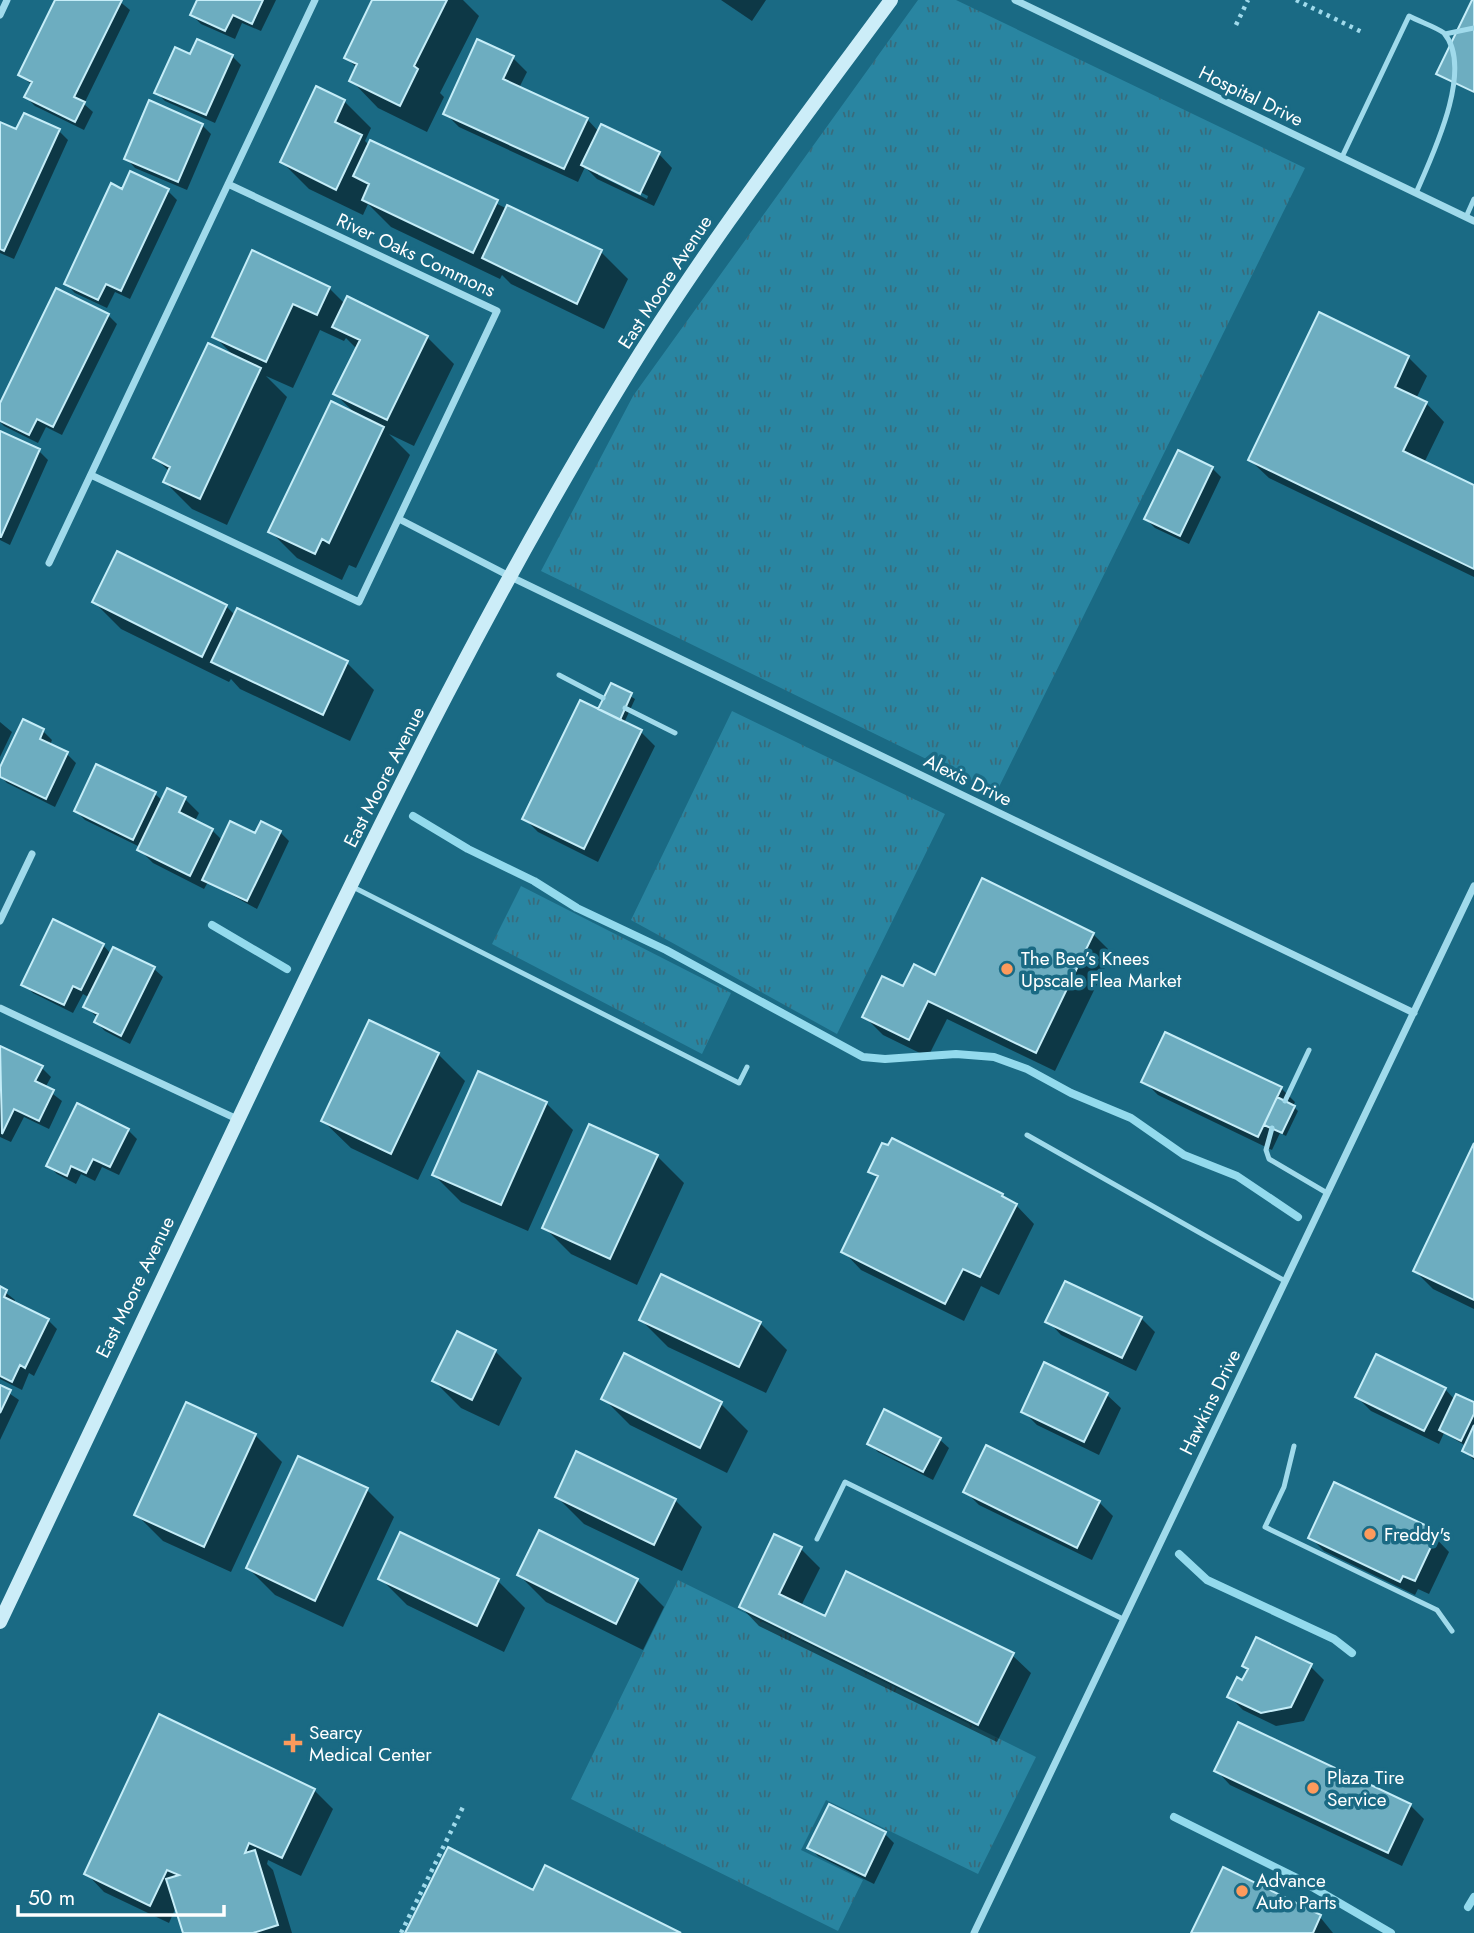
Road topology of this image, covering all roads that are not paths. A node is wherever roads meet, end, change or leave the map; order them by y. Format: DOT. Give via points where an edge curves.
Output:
graph roads {
  1 [pos="7,0"];
  2 [pos="315,0"];
  3 [pos="891,0"];
  4 [pos="1015,0"];
  5 [pos="0,16"];
  6 [pos="1474,28"];
  7 [pos="1445,34"];
  8 [pos="1464,62"];
  9 [pos="1462,94"];
  10 [pos="1342,157"];
  11 [pos="228,184"];
  12 [pos="1416,192"];
  13 [pos="1474,199"];
  14 [pos="1466,217"];
  15 [pos="1474,221"];
  16 [pos="91,475"];
  17 [pos="398,519"];
  18 [pos="49,563"];
  19 [pos="509,576"];
  20 [pos="559,675"];
  21 [pos="603,698"];
  22 [pos="625,708"];
  23 [pos="676,733"];
  24 [pos="32,854"];
  25 [pos="350,886"];
  26 [pos="1474,886"];
  27 [pos="0,921"];
  28 [pos="0,1008"];
  29 [pos="1413,1013"];
  30 [pos="1309,1050"];
  31 [pos="747,1067"];
  32 [pos="1285,1101"];
  33 [pos="237,1119"];
  34 [pos="1272,1128"];
  35 [pos="1027,1135"];
  36 [pos="1327,1193"];
  37 [pos="1285,1282"];
  38 [pos="1294,1446"];
  39 [pos="817,1539"];
  40 [pos="1123,1619"];
  41 [pos="0,1622"];
  42 [pos="1452,1631"];
  43 [pos="974,1933"];
  1 -- 5 [label="street"];
  2 -- 11 [label="street"];
  3 -- 19 [label="street, East Moore Avenue" via="707,251 624,379"];
  4 -- 10 [label="street, Hospital Drive"];
  6 -- 7 [label="lane"];
  7 -- 8 [label="lane"];
  7 -- 10 [label="lane" via="1409,16"];
  9 -- 12 [label="lane"];
  10 -- 12 [label="street, Hospital Drive"];
  11 -- 16 [label="street"];
  11 -- 17 [label="street, River Oaks Commons" via="497,311"];
  12 -- 14 [label="street, Hospital Drive"];
  13 -- 14 [label="lane"];
  14 -- 15 [label="street, Hospital Drive"];
  16 -- 17 [label="street, River Oaks Commons" via="359,602"];
  16 -- 18 [label="street"];
  17 -- 19 [label="street"];
  19 -- 25 [label="street, East Moore Avenue"];
  19 -- 29 [label="street, Alexis Drive"];
  20 -- 21 [label="lane"];
  22 -- 23 [label="lane"];
  24 -- 27 [label="street"];
  25 -- 31 [label="lane" via="739,1083"];
  25 -- 33 [label="street, East Moore Avenue"];
  26 -- 29 [label="street, Hawkins Drive"];
  28 -- 33 [label="street"];
  29 -- 36 [label="street, Hawkins Drive"];
  30 -- 32 [label="lane"];
  33 -- 41 [label="street, East Moore Avenue"];
  34 -- 36 [label="lane" via="1266,1150 1269,1159"];
  35 -- 37 [label="lane"];
  36 -- 37 [label="street, Hawkins Drive"];
  37 -- 40 [label="street, Hawkins Drive"];
  38 -- 42 [label="lane" via="1284,1487 1265,1527 1437,1610"];
  39 -- 40 [label="lane" via="845,1482"];
  40 -- 43 [label="street, Hawkins Drive"];
}
